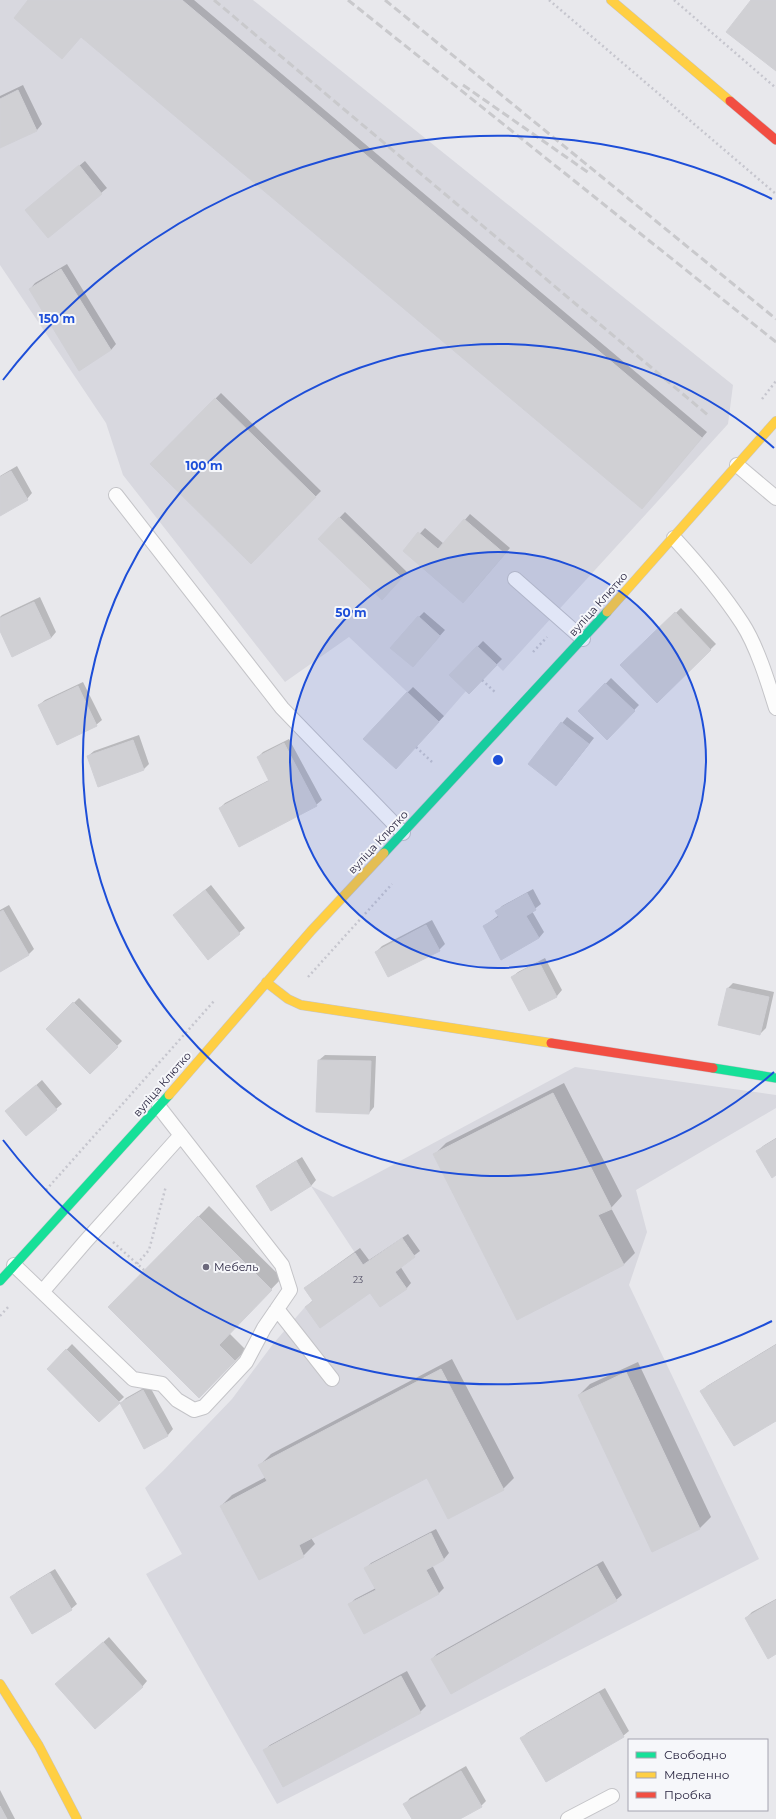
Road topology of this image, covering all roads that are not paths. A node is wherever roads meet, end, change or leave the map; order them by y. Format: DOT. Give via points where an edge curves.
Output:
graph roads {
  1 [pos="611,0"];
  2 [pos="776,140"];
  3 [pos="776,421"];
  4 [pos="738,465"];
  5 [pos="116,495"];
  6 [pos="776,498"];
  7 [pos="674,538"];
  8 [pos="515,580"];
  9 [pos="583,639"];
  10 [pos="776,708"];
  11 [pos="403,833"];
  12 [pos="266,982"];
  13 [pos="776,1078"];
  14 [pos="159,1107"];
  15 [pos="181,1135"];
  16 [pos="14,1265"];
  17 [pos="0,1281"];
  18 [pos="42,1292"];
  19 [pos="277,1308"];
  20 [pos="332,1379"];
  21 [pos="0,1684"];
  22 [pos="612,1796"];
  23 [pos="77,1819"];
  24 [pos="568,1819"];
  1 -- 2 [label="main road"];
  3 -- 4 [label="main road, вуліца Клютко"];
  4 -- 6 [label="lane"];
  4 -- 7 [label="main road, вуліца Клютко"];
  5 -- 11 [label="lane" via="282,708"];
  7 -- 9 [label="main road, вуліца Клютко"];
  7 -- 10 [label="lane" via="692,556 743,624 763,668"];
  8 -- 9 [label="lane"];
  9 -- 11 [label="main road, вуліца Клютко"];
  11 -- 12 [label="main road, вуліца Клютко"];
  12 -- 13 [label="main road" via="288,999 301,1005"];
  12 -- 14 [label="main road, вуліца Клютко"];
  14 -- 15 [label="lane"];
  14 -- 16 [label="main road, вуліца Клютко"];
  15 -- 18 [label="lane"];
  15 -- 19 [label="lane" via="282,1265 290,1290"];
  16 -- 17 [label="main road, вуліца Клютко"];
  16 -- 18 [label="lane"];
  18 -- 19 [label="lane" via="133,1379 162,1384 177,1400 194,1410 204,1407 246,1362"];
  19 -- 20 [label="lane"];
  21 -- 23 [label="main road" via="39,1746"];
  22 -- 24 [label="lane"];
}
